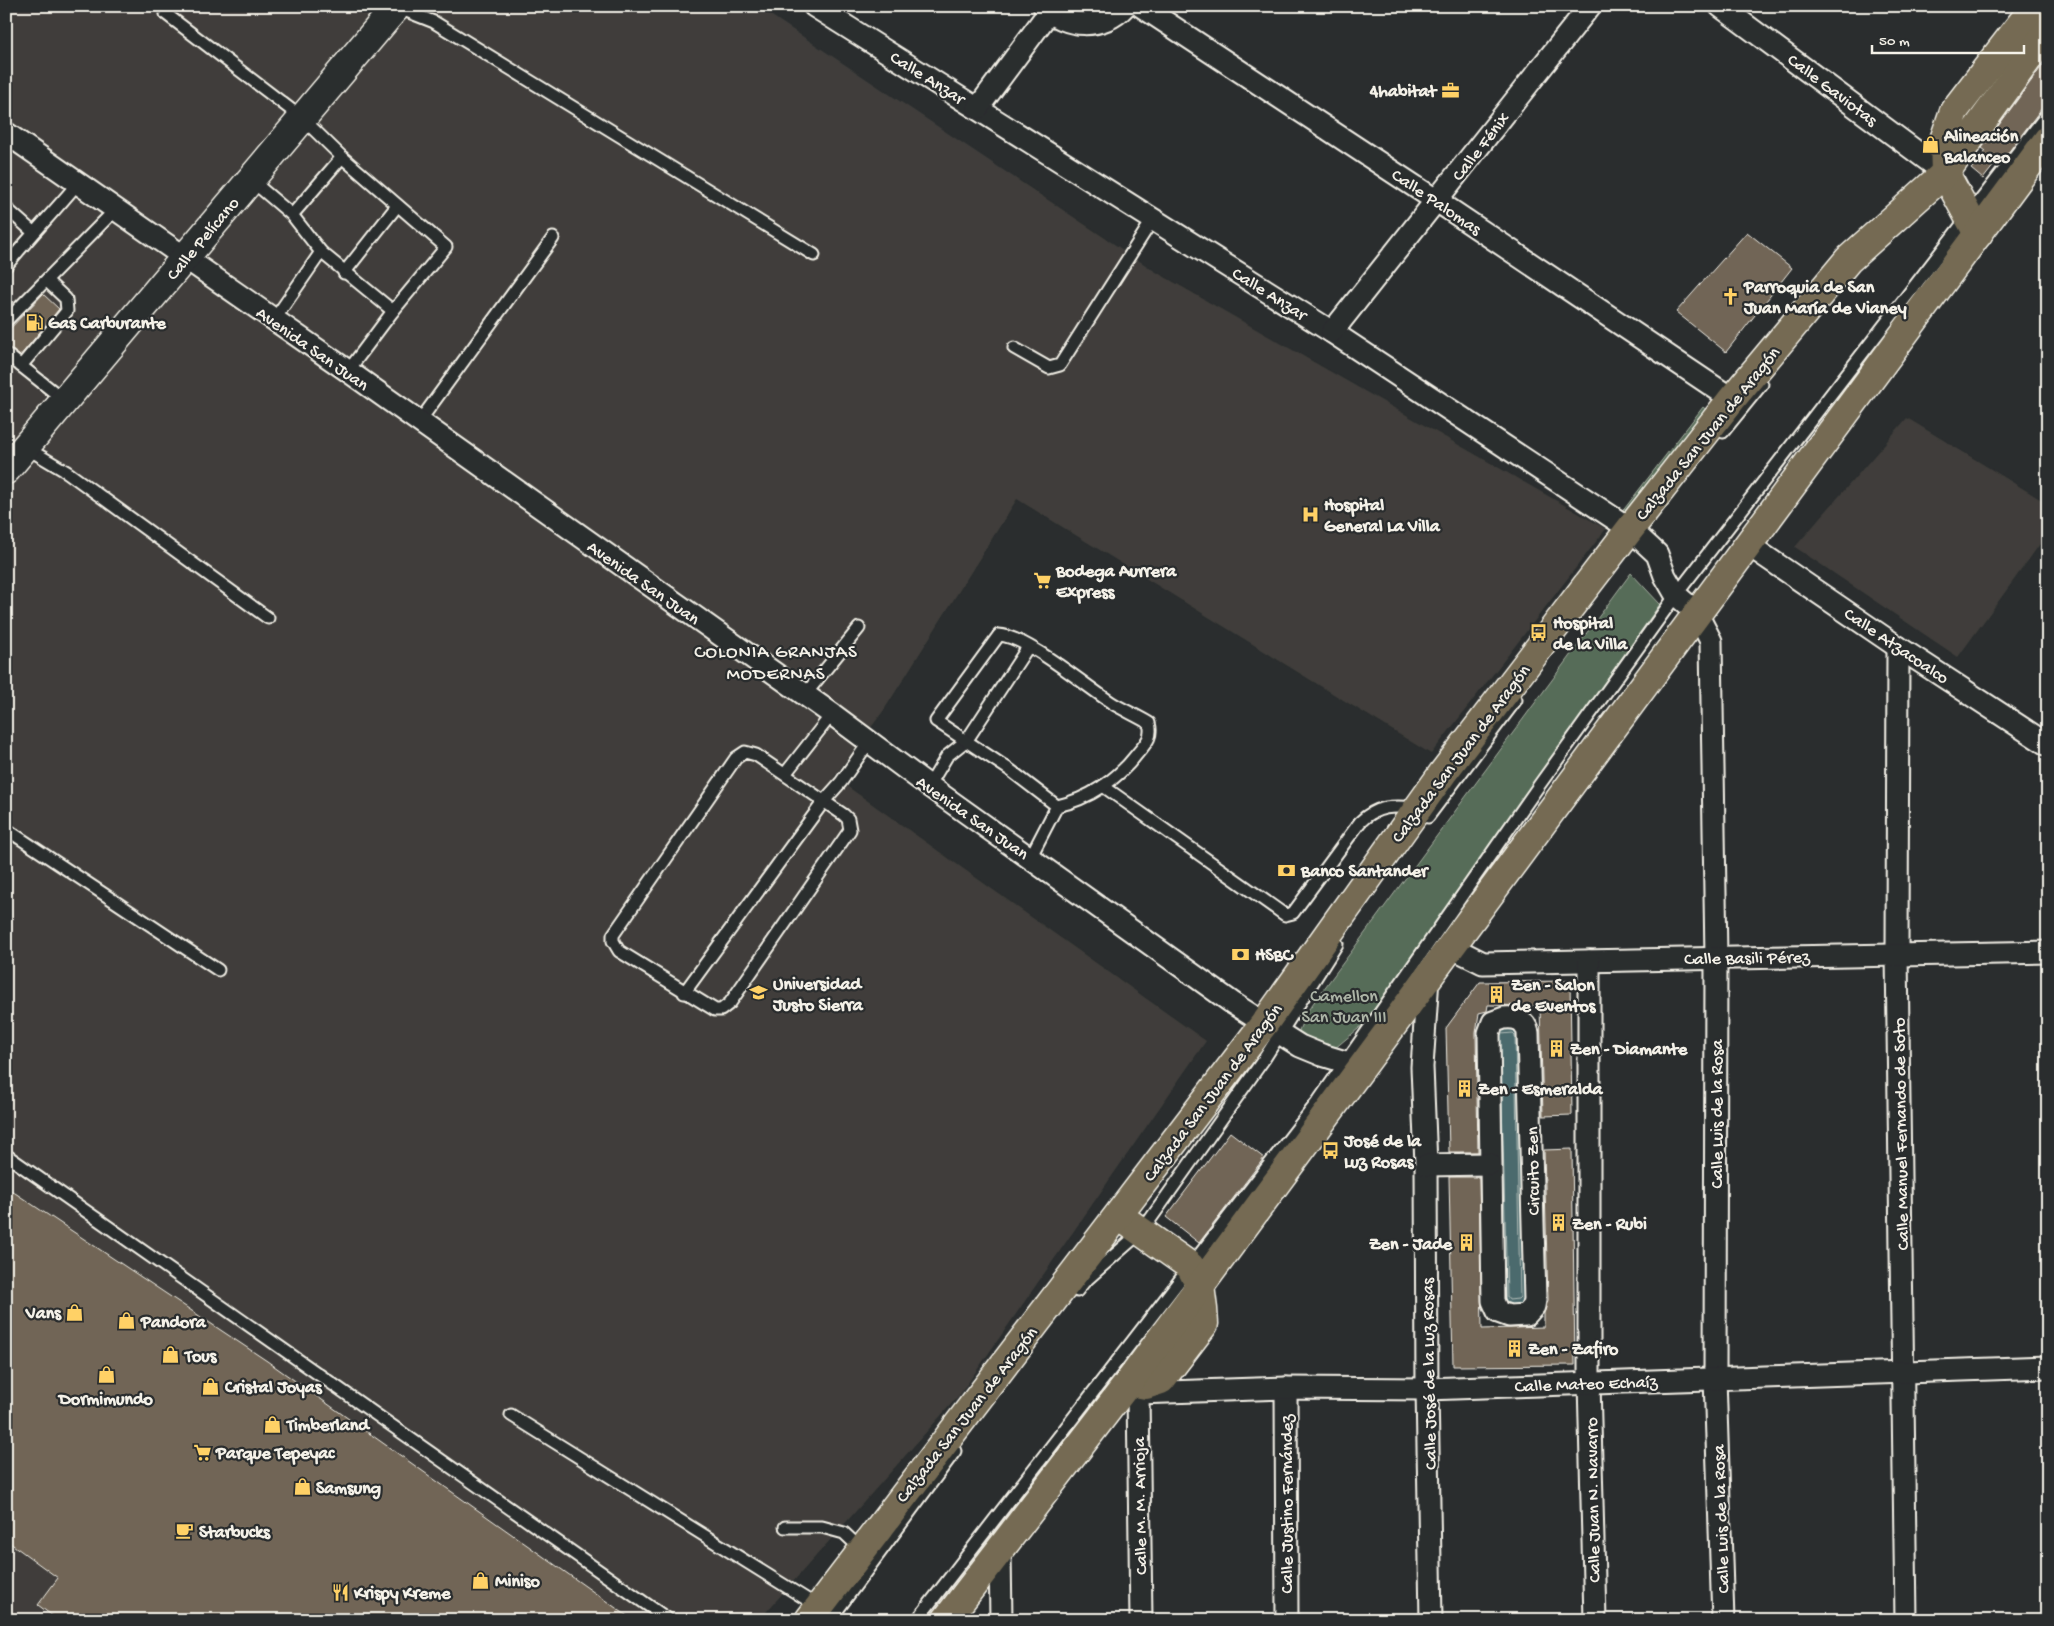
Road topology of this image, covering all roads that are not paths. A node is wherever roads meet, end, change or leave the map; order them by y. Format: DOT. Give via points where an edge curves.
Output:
graph roads {
  1 [pos="814,6"];
  2 [pos="1125,6"];
  3 [pos="1141,6"];
  4 [pos="1590,6"];
  5 [pos="1720,6"];
  6 [pos="2035,6"];
  7 [pos="396,7"];
  8 [pos="1046,9"];
  9 [pos="166,14"];
  10 [pos="2048,31"];
  11 [pos="2048,50"];
  12 [pos="978,108"];
  13 [pos="2048,112"];
  14 [pos="302,118"];
  15 [pos="6,133"];
  16 [pos="2048,139"];
  17 [pos="342,157"];
  18 [pos="1948,178"];
  19 [pos="251,180"];
  20 [pos="77,184"];
  21 [pos="1437,201"];
  22 [pos="397,206"];
  23 [pos="6,208"];
  24 [pos="115,210"];
  25 [pos="292,215"];
  26 [pos="1154,219"];
  27 [pos="1973,224"];
  28 [pos="33,232"];
  29 [pos="553,238"];
  30 [pos="321,252"];
  31 [pos="814,255"];
  32 [pos="185,259"];
  33 [pos="6,266"];
  34 [pos="344,273"];
  35 [pos="48,281"];
  36 [pos="1827,303"];
  37 [pos="393,310"];
  38 [pos="274,320"];
  39 [pos="6,321"];
  40 [pos="1332,332"];
  41 [pos="1014,348"];
  42 [pos="6,354"];
  43 [pos="21,366"];
  44 [pos="348,371"];
  45 [pos="1767,378"];
  46 [pos="1732,399"];
  47 [pos="64,400"];
  48 [pos="420,422"];
  49 [pos="1719,438"];
  50 [pos="26,447"];
  51 [pos="6,470"];
  52 [pos="1640,529"];
  53 [pos="1747,544"];
  54 [pos="1622,560"];
  55 [pos="1686,604"];
  56 [pos="268,618"];
  57 [pos="859,628"];
  58 [pos="1028,646"];
  59 [pos="1898,648"];
  60 [pos="1520,694"];
  61 [pos="804,696"];
  62 [pos="832,714"];
  63 [pos="2045,738"];
  64 [pos="967,740"];
  65 [pos="870,742"];
  66 [pos="785,774"];
  67 [pos="929,786"];
  68 [pos="1103,786"];
  69 [pos="824,801"];
  70 [pos="1057,806"];
  71 [pos="1419,818"];
  72 [pos="6,829"];
  73 [pos="1030,858"];
  74 [pos="1397,858"];
  75 [pos="1451,947"];
  76 [pos="2048,952"];
  77 [pos="1897,954"];
  78 [pos="1716,957"];
  79 [pos="1589,961"];
  80 [pos="218,970"];
  81 [pos="1428,978"];
  82 [pos="684,993"];
  83 [pos="1272,1029"];
  84 [pos="1353,1065"];
  85 [pos="6,1155"];
  86 [pos="1490,1164"];
  87 [pos="1426,1165"];
  88 [pos="1119,1216"];
  89 [pos="1142,1231"];
  90 [pos="1195,1276"];
  91 [pos="1067,1304"];
  92 [pos="2048,1368"];
  93 [pos="1903,1373"];
  94 [pos="1715,1378"];
  95 [pos="1589,1382"];
  96 [pos="1134,1387"];
  97 [pos="1286,1388"];
  98 [pos="1427,1388"];
  99 [pos="511,1415"];
  100 [pos="960,1444"];
  101 [pos="887,1516"];
  102 [pos="785,1527"];
  103 [pos="862,1550"];
  104 [pos="1000,1552"];
  105 [pos="821,1617"];
  106 [pos="669,1620"];
  107 [pos="917,1620"];
  108 [pos="946,1620"];
  109 [pos="1001,1620"];
  110 [pos="1141,1620"];
  111 [pos="1287,1620"];
  112 [pos="1431,1620"];
  113 [pos="1595,1620"];
  114 [pos="1723,1620"];
  115 [pos="1906,1620"];
  1 -- 12 [label="street, Calle Anzar"];
  2 -- 8 [label="street" via="1104,21 1088,24 1071,22"];
  3 -- 21 [label="street, Calle Palomas"];
  4 -- 21 [label="street, Calle Fénix"];
  5 -- 18 [label="street, Calle Gaviotas"];
  6 -- 18 [label="main road" via="1954,111 1944,140"];
  7 -- 14 [label="street, Calle Pelícano"];
  7 -- 31 [label="lane" via="434,22"];
  8 -- 12 [label="street"];
  9 -- 14 [label="lane"];
  10 -- 18 [label="main road, Calzada San Juan de Aragón"];
  11 -- 18 [label="lane"];
  12 -- 26 [label="street, Calle Anzar"];
  13 -- 27 [label="lane"];
  14 -- 17 [label="lane"];
  14 -- 19 [label="street, Calle Pelícano"];
  15 -- 20 [label="street, Avenida San Juan"];
  16 -- 27 [label="main road"];
  17 -- 22 [label="lane"];
  17 -- 25 [label="lane"];
  18 -- 27 [label="main road"];
  18 -- 36 [label="lane" via="1858,266"];
  18 -- 46 [label="main road, Calzada San Juan de Aragón" via="1848,260"];
  19 -- 25 [label="lane"];
  19 -- 32 [label="street, Calle Pelícano"];
  20 -- 24 [label="street, Avenida San Juan"];
  20 -- 28 [label="lane" via="54,213"];
  21 -- 40 [label="street, Calle Fénix"];
  21 -- 46 [label="street, Calle Palomas"];
  22 -- 34 [label="lane"];
  22 -- 37 [label="lane" via="446,247"];
  23 -- 28 [label="lane"];
  24 -- 32 [label="street, Avenida San Juan"];
  24 -- 35 [label="lane"];
  25 -- 30 [label="lane"];
  26 -- 40 [label="street, Calle Anzar"];
  26 -- 41 [label="lane" via="1060,365 1049,368"];
  27 -- 53 [label="main road"];
  27 -- 55 [label="lane"];
  28 -- 33 [label="lane"];
  29 -- 48 [label="lane"];
  30 -- 34 [label="lane"];
  30 -- 38 [label="lane"];
  32 -- 38 [label="street, Avenida San Juan"];
  32 -- 47 [label="street, Calle Pelícano"];
  34 -- 37 [label="lane"];
  35 -- 39 [label="lane"];
  35 -- 43 [label="lane" via="66,299 67,311"];
  37 -- 44 [label="lane"];
  38 -- 44 [label="street, Avenida San Juan"];
  40 -- 52 [label="street, Calle Anzar"];
  42 -- 43 [label="lane"];
  43 -- 47 [label="lane"];
  44 -- 48 [label="street, Avenida San Juan"];
  45 -- 49 [label="lane"];
  46 -- 52 [label="main road, Calzada San Juan de Aragón"];
  47 -- 50 [label="street, Calle Pelícano"];
  48 -- 61 [label="street, Avenida San Juan"];
  50 -- 51 [label="street, Calle Pelícano"];
  50 -- 56 [label="lane" via="67,472"];
  52 -- 54 [label="lane"];
  52 -- 55 [label="street, Calle Anzar" via="1657,554 1665,576"];
  52 -- 71 [label="main road, Calzada San Juan de Aragón"];
  53 -- 55 [label="main road"];
  53 -- 59 [label="street, Calle Atzacoalco"];
  55 -- 75 [label="main road"];
  55 -- 78 [label="street, Calle Luis de la Rosa" via="1711,641"];
  55 -- 84 [label="lane"];
  57 -- 61 [label="lane"];
  58 -- 64 [label="lane"];
  58 -- 64 [label="lane" via="1003,635 996,637 936,722"];
  58 -- 68 [label="lane" via="1112,703 1149,723 1150,738 1131,762"];
  59 -- 63 [label="street, Calle Atzacoalco"];
  59 -- 77 [label="street, Calle Manuel Fernando de Soto"];
  60 -- 71 [label="lane"];
  61 -- 62 [label="street, Avenida San Juan"];
  62 -- 65 [label="street, Avenida San Juan"];
  62 -- 66 [label="lane"];
  64 -- 67 [label="lane" via="947,756"];
  64 -- 70 [label="lane"];
  65 -- 67 [label="street, Avenida San Juan"];
  65 -- 69 [label="lane"];
  66 -- 69 [label="lane"];
  66 -- 82 [label="lane" via="751,752 740,754 613,935 612,941 619,951"];
  67 -- 73 [label="street, Avenida San Juan"];
  68 -- 70 [label="lane"];
  68 -- 71 [label="lane" via="1285,915 1293,912 1369,813 1383,807"];
  69 -- 82 [label="lane"];
  69 -- 82 [label="lane" via="848,819 848,836 730,1003 721,1010 715,1010"];
  70 -- 73 [label="lane"];
  71 -- 83 [label="main road, Calzada San Juan de Aragón"];
  72 -- 80 [label="lane"];
  73 -- 83 [label="street, Avenida San Juan"];
  74 -- 83 [label="lane"];
  75 -- 79 [label="street, Calle Basili Pérez" via="1483,963"];
  75 -- 81 [label="main road"];
  76 -- 77 [label="street, Calle Basili Pérez"];
  77 -- 78 [label="street, Calle Basili Pérez"];
  77 -- 93 [label="street, Calle Manuel Fernando de Soto"];
  78 -- 79 [label="street, Calle Basili Pérez"];
  78 -- 94 [label="street, Calle Luis de la Rosa"];
  79 -- 95 [label="street, Calle Juan N. Navarro"];
  81 -- 84 [label="main road"];
  81 -- 87 [label="street, Calle José de la Luz Rosas" via="1422,1067"];
  83 -- 84 [label="street, Avenida San Juan" via="1322,1056"];
  83 -- 88 [label="main road, Calzada San Juan de Aragón"];
  83 -- 89 [label="lane"];
  84 -- 90 [label="main road"];
  85 -- 106 [label="lane"];
  86 -- 86 [label="street, Circuito Zen" via="1490,1028 1498,1019 1519,1019 1527,1027 1529,1052 1535,1300 1526,1315 1503,1315 1494,1307"];
  86 -- 87 [label="street"];
  87 -- 98 [label="street, Calle José de la Luz Rosas"];
  88 -- 89 [label="main road"];
  88 -- 101 [label="main road, Calzada San Juan de Aragón"];
  89 -- 90 [label="main road"];
  89 -- 91 [label="lane" via="1084,1282"];
  90 -- 96 [label="main road" via="1204,1324 1161,1380"];
  90 -- 107 [label="lane"];
  92 -- 93 [label="street, Calle Mateo Echaíz"];
  93 -- 94 [label="street, Calle Mateo Echaíz"];
  93 -- 115 [label="street, Calle Manuel Fernando de Soto"];
  94 -- 95 [label="street, Calle Mateo Echaíz"];
  94 -- 114 [label="street, Calle Luis de la Rosa"];
  95 -- 98 [label="street, Calle Mateo Echaíz"];
  95 -- 113 [label="street, Calle Juan N. Navarro"];
  96 -- 97 [label="street, Calle Mateo Echaíz"];
  96 -- 104 [label="main road"];
  96 -- 110 [label="street, Calle M. M. Arrioja"];
  97 -- 98 [label="street, Calle Mateo Echaíz"];
  97 -- 111 [label="street, Calle Justino Fernández"];
  98 -- 112 [label="street, Calle José de la Luz Rosas"];
  99 -- 105 [label="lane"];
  100 -- 105 [label="lane"];
  101 -- 103 [label="main road, Calzada San Juan de Aragón"];
  101 -- 105 [label="main road"];
  102 -- 103 [label="lane" via="822,1527 844,1533"];
  103 -- 105 [label="main road, Calzada San Juan de Aragón"];
  104 -- 108 [label="main road"];
  104 -- 109 [label="street"];
}
